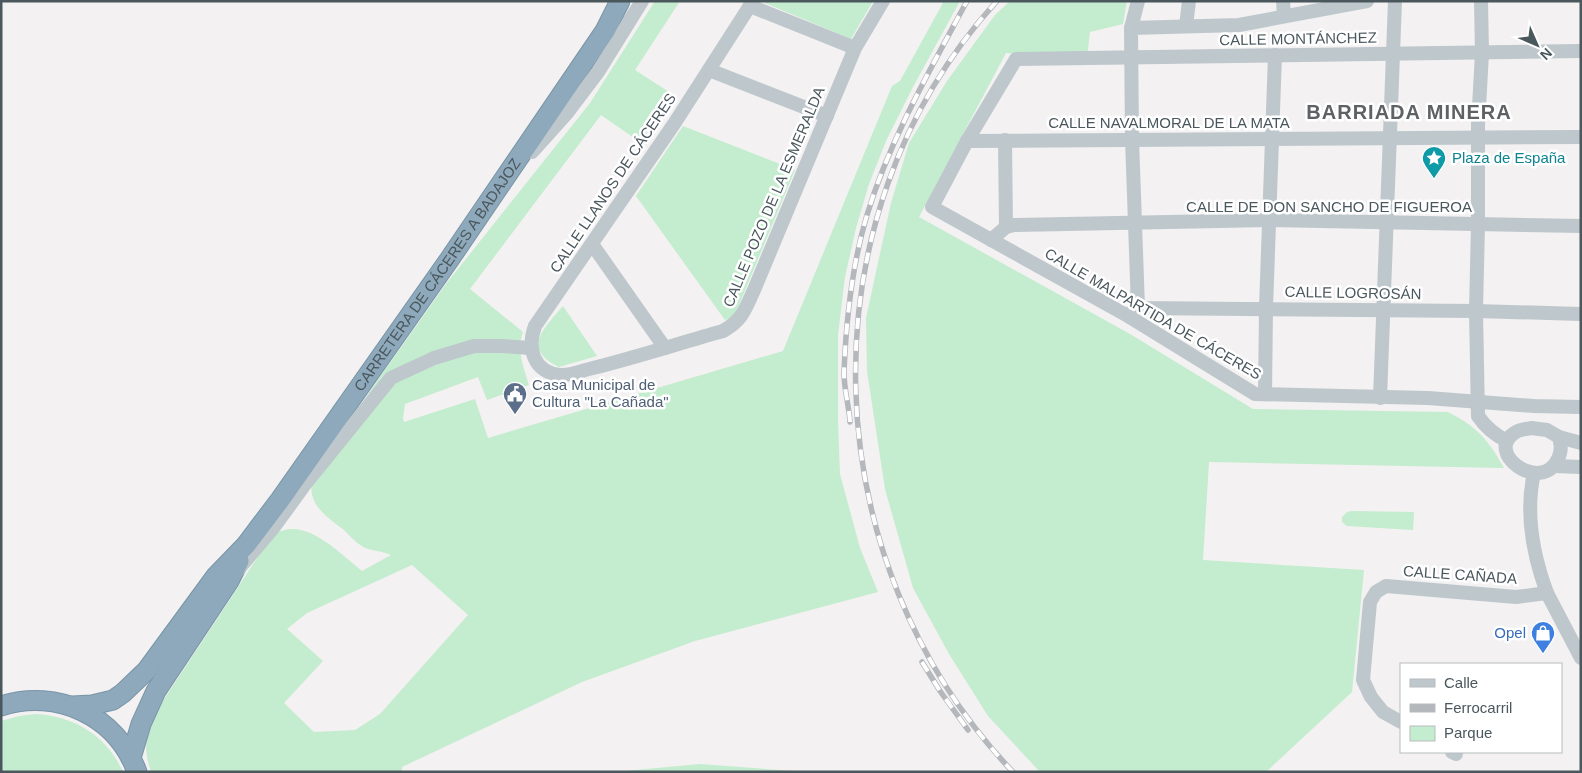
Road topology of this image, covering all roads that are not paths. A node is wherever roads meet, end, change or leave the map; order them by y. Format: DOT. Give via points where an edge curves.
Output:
graph roads {
  1 [pos="620,1"];
  2 [pos="626,1"];
  3 [pos="633,1"];
  4 [pos="642,1"];
  5 [pos="883,1"];
  6 [pos="1138,1"];
  7 [pos="1189,1"];
  8 [pos="1283,1"];
  9 [pos="1367,1"];
  10 [pos="1395,1"];
  11 [pos="1481,1"];
  12 [pos="751,4"];
  13 [pos="1284,16"];
  14 [pos="1186,26"];
  15 [pos="1131,28"];
  16 [pos="604,31"];
  17 [pos="855,48"];
  18 [pos="1581,51"];
  19 [pos="1482,53"];
  20 [pos="1393,54"];
  21 [pos="1275,55"];
  22 [pos="1132,57"];
  23 [pos="709,70"];
  24 [pos="827,116"];
  25 [pos="1581,137"];
  26 [pos="1390,138"];
  27 [pos="1478,138"];
  28 [pos="1132,139"];
  29 [pos="1274,139"];
  30 [pos="1005,140"];
  31 [pos="967,141"];
  32 [pos="532,152"];
  33 [pos="1270,220"];
  34 [pos="1136,223"];
  35 [pos="1387,223"];
  36 [pos="1478,224"];
  37 [pos="1581,226"];
  38 [pos="1006,228"];
  39 [pos="991,240"];
  40 [pos="592,244"];
  41 [pos="448,260"];
  42 [pos="1266,308"];
  43 [pos="1384,310"];
  44 [pos="1476,311"];
  45 [pos="1133,312"];
  46 [pos="1581,314"];
  47 [pos="531,348"];
  48 [pos="665,348"];
  49 [pos="1265,394"];
  50 [pos="1380,398"];
  51 [pos="1477,401"];
  52 [pos="1581,407"];
  53 [pos="1559,437"];
  54 [pos="1507,441"];
  55 [pos="1581,444"];
  56 [pos="1554,466"];
  57 [pos="1581,467"];
  58 [pos="1534,473"];
  59 [pos="246,545"];
  60 [pos="229,581"];
  61 [pos="1547,593"];
  62 [pos="1581,658"];
  63 [pos="1,706"];
  64 [pos="72,706"];
  65 [pos="1400,721"];
  66 [pos="134,765"];
  1 -- 16 [label="highway, CARRETERA DE CÁCERES A BADAJOZ"];
  2 -- 16 [label="street"];
  3 -- 32 [label="highway" via="597,62"];
  4 -- 32 [label="street" via="598,72"];
  5 -- 17 [label="street, CALLE POZO DE LA ESMERALDA"];
  6 -- 15 [label="street"];
  7 -- 14 [label="street"];
  8 -- 13 [label="street"];
  9 -- 13 [label="street"];
  10 -- 20 [label="street"];
  11 -- 19 [label="street"];
  12 -- 17 [label="street"];
  12 -- 23 [label="street, CALLE LLANOS DE CÁCERES"];
  13 -- 14 [label="street" via="1239,25"];
  14 -- 15 [label="street"];
  15 -- 22 [label="street"];
  16 -- 41 [label="highway, CARRETERA DE CÁCERES A BADAJOZ"];
  17 -- 24 [label="street, CALLE POZO DE LA ESMERALDA"];
  18 -- 19 [label="street, CALLE MONTÁNCHEZ"];
  19 -- 20 [label="street, CALLE MONTÁNCHEZ"];
  19 -- 27 [label="street"];
  20 -- 21 [label="street, CALLE MONTÁNCHEZ"];
  20 -- 26 [label="street"];
  21 -- 22 [label="street, CALLE MONTÁNCHEZ"];
  21 -- 29 [label="street"];
  22 -- 28 [label="street"];
  22 -- 31 [label="street, CALLE MONTÁNCHEZ" via="1016,59"];
  23 -- 24 [label="street"];
  23 -- 40 [label="street, CALLE LLANOS DE CÁCERES"];
  24 -- 48 [label="street, CALLE POZO DE LA ESMERALDA" via="742,315 735,324 722,331"];
  25 -- 27 [label="street, CALLE NAVALMORAL DE LA MATA"];
  26 -- 27 [label="street, CALLE NAVALMORAL DE LA MATA"];
  26 -- 29 [label="street, CALLE NAVALMORAL DE LA MATA"];
  26 -- 35 [label="street"];
  27 -- 36 [label="street"];
  28 -- 29 [label="street, CALLE NAVALMORAL DE LA MATA"];
  28 -- 30 [label="street, CALLE NAVALMORAL DE LA MATA"];
  28 -- 34 [label="street"];
  29 -- 33 [label="street"];
  30 -- 31 [label="street, CALLE NAVALMORAL DE LA MATA"];
  30 -- 38 [label="street"];
  31 -- 39 [label="street, CALLE MALPARTIDA DE CÁCERES" via="932,207"];
  32 -- 41 [label="highway"];
  33 -- 34 [label="street, CALLE DE DON SANCHO DE FIGUEROA"];
  33 -- 35 [label="street, CALLE DE DON SANCHO DE FIGUEROA"];
  33 -- 42 [label="street"];
  34 -- 38 [label="street, CALLE DE DON SANCHO DE FIGUEROA" via="1014,225"];
  34 -- 45 [label="street"];
  35 -- 36 [label="street, CALLE DE DON SANCHO DE FIGUEROA"];
  35 -- 43 [label="street"];
  36 -- 37 [label="street, CALLE DE DON SANCHO DE FIGUEROA"];
  36 -- 44 [label="street"];
  38 -- 39 [label="street"];
  39 -- 45 [label="street, CALLE MALPARTIDA DE CÁCERES"];
  40 -- 47 [label="street, CALLE LLANOS DE CÁCERES" via="535,326"];
  40 -- 48 [label="street"];
  41 -- 59 [label="highway, CARRETERA DE CÁCERES A BADAJOZ"];
  42 -- 43 [label="street, CALLE LOGROSÁN"];
  42 -- 45 [label="street, CALLE LOGROSÁN"];
  42 -- 49 [label="street"];
  43 -- 44 [label="street, CALLE LOGROSÁN"];
  43 -- 50 [label="street"];
  44 -- 46 [label="street, CALLE LOGROSÁN"];
  44 -- 51 [label="street"];
  45 -- 49 [label="street, CALLE MALPARTIDA DE CÁCERES" via="1255,394"];
  47 -- 48 [label="street, CALLE POZO DE LA ESMERALDA" via="541,367 562,376"];
  47 -- 60 [label="street" via="474,346 434,358 391,378"];
  49 -- 50 [label="street, CALLE MALPARTIDA DE CÁCERES"];
  50 -- 51 [label="street, CALLE MALPARTIDA DE CÁCERES"];
  51 -- 52 [label="street, CALLE MALPARTIDA DE CÁCERES"];
  51 -- 54 [label="street" via="1478,416 1484,426"];
  53 -- 54 [label="street" via="1547,430 1531,428 1515,432"];
  53 -- 55 [label="street"];
  53 -- 56 [label="street" via="1562,450"];
  54 -- 58 [label="street" via="1508,458 1520,469"];
  56 -- 57 [label="street"];
  56 -- 58 [label="street"];
  58 -- 61 [label="street" via="1530,491 1532,544"];
  59 -- 60 [label="highway"];
  59 -- 64 [label="highway" via="216,576 146,670 124,693 113,700"];
  60 -- 66 [label="highway" via="156,691 141,724"];
  61 -- 62 [label="street"];
  61 -- 65 [label="street, CALLE CAÑADA" via="1516,598 1386,586 1376,592 1370,602 1363,680 1383,712"];
  63 -- 64 [label="highway" via="35,700"];
  64 -- 66 [label="highway" via="104,724 120,741"];
}
